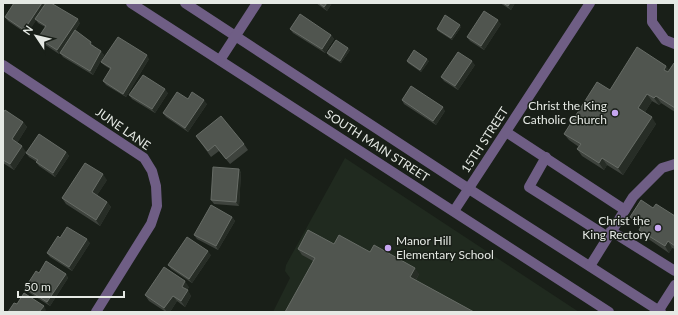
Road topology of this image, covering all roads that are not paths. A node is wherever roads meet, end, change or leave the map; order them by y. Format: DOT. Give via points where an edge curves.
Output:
graph roads {
  1 [pos="131,3"];
  2 [pos="184,3"];
  3 [pos="257,3"];
  4 [pos="590,3"];
  5 [pos="652,3"];
  6 [pos="236,36"];
  7 [pos="675,44"];
  8 [pos="220,60"];
  9 [pos="3,65"];
  10 [pos="506,132"];
  11 [pos="546,157"];
  12 [pos="675,164"];
  13 [pos="469,189"];
  14 [pos="625,210"];
  15 [pos="454,211"];
  16 [pos="610,234"];
  17 [pos="590,266"];
  18 [pos="675,272"];
  19 [pos="675,285"];
  20 [pos="660,311"];
  21 [pos="96,312"];
  22 [pos="609,312"];
  1 -- 8 [label="street, SOUTH MAIN STREET"];
  2 -- 6 [label="street, SOUTH MAIN STREET"];
  3 -- 6 [label="street"];
  4 -- 10 [label="street, 15TH STREET"];
  5 -- 7 [label="street" via="652,22 665,40"];
  6 -- 8 [label="street"];
  6 -- 13 [label="street, SOUTH MAIN STREET"];
  8 -- 15 [label="street, SOUTH MAIN STREET"];
  9 -- 21 [label="street, JUNE LANE" via="144,158 152,171 157,206 151,224"];
  10 -- 11 [label="street"];
  10 -- 13 [label="street, 15TH STREET"];
  11 -- 14 [label="street"];
  11 -- 16 [label="street" via="529,187"];
  12 -- 14 [label="street" via="662,168 632,197"];
  13 -- 15 [label="street, 15TH STREET"];
  13 -- 17 [label="street, SOUTH MAIN STREET"];
  14 -- 16 [label="street"];
  15 -- 22 [label="street, SOUTH MAIN STREET"];
  16 -- 17 [label="street"];
  16 -- 18 [label="street"];
  17 -- 20 [label="street, SOUTH MAIN STREET"];
  19 -- 20 [label="street"];
}
